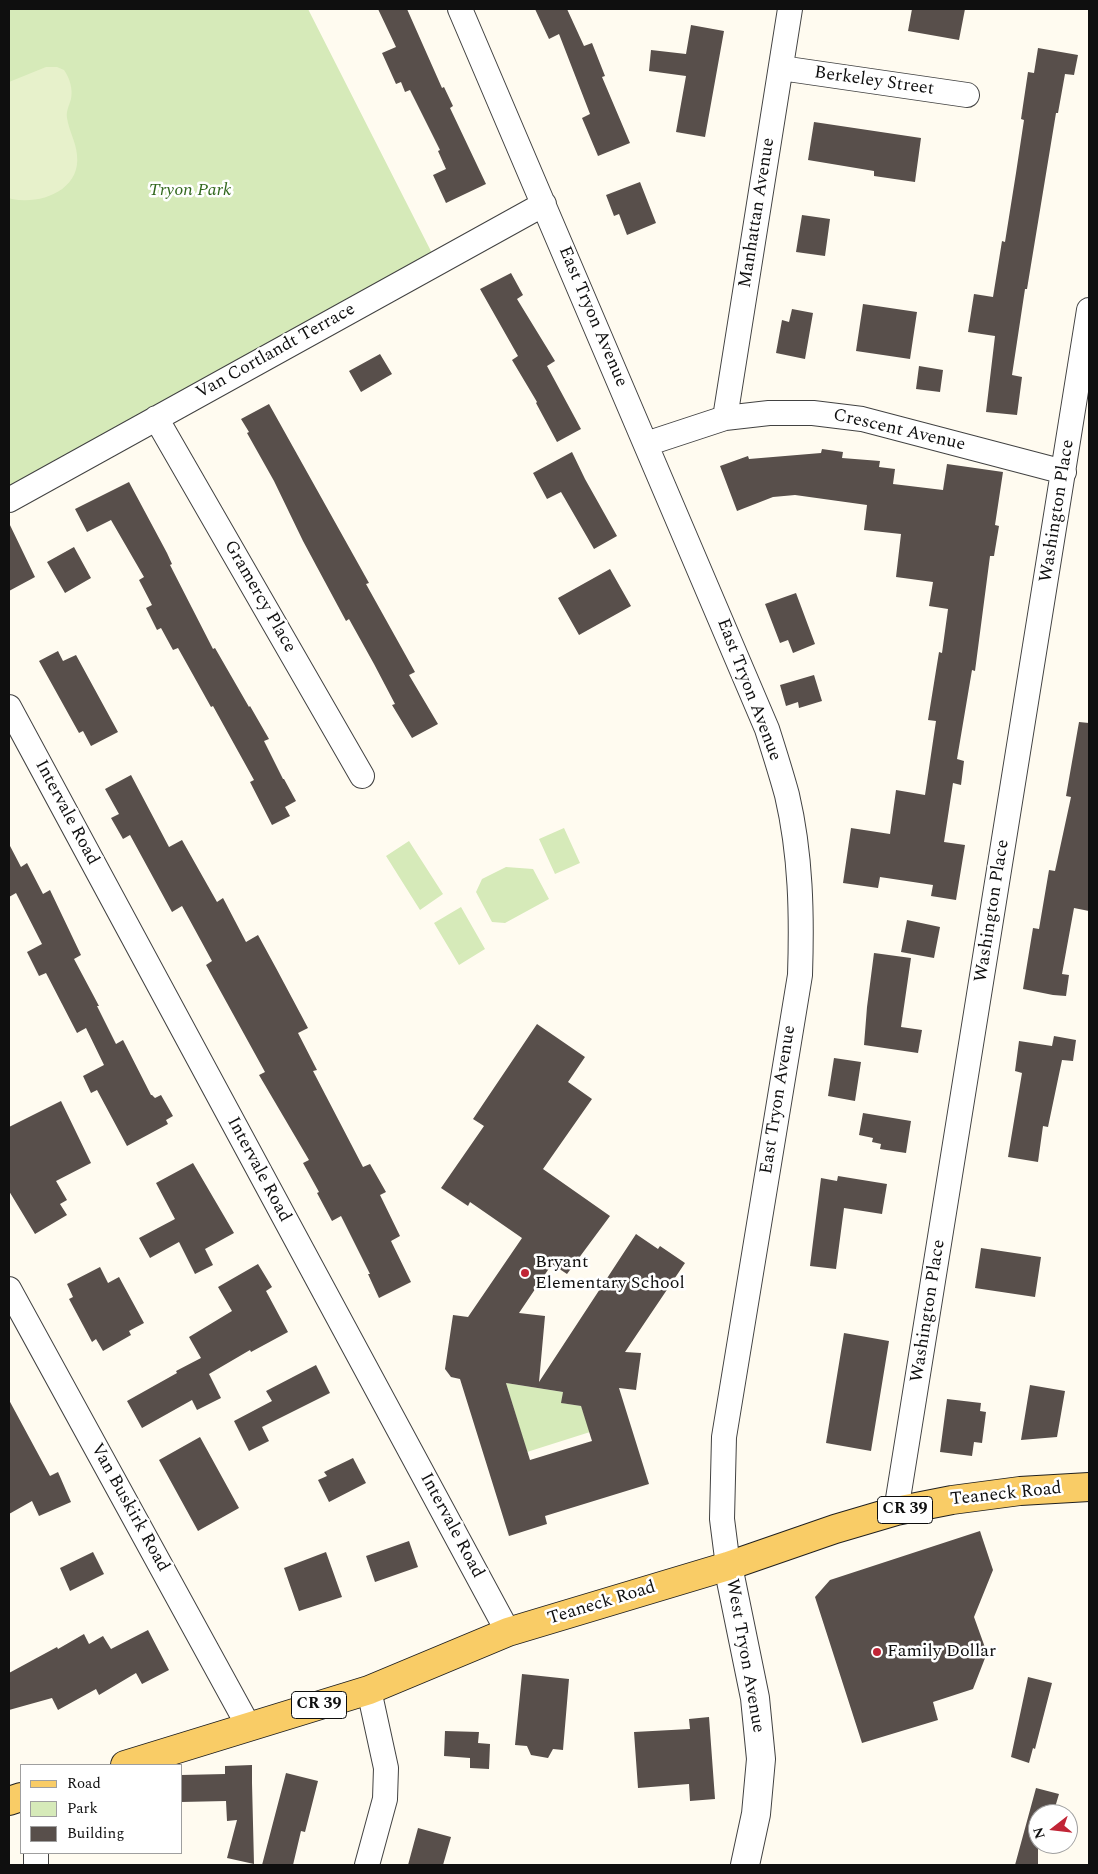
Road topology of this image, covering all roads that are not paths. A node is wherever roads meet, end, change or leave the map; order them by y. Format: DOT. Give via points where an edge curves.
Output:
graph roads {
  1 [pos="460,9"];
  2 [pos="790,9"];
  3 [pos="781,68"];
  4 [pos="967,95"];
  5 [pos="544,204"];
  6 [pos="1089,310"];
  7 [pos="156,418"];
  8 [pos="725,418"];
  9 [pos="646,444"];
  10 [pos="1064,472"];
  11 [pos="9,500"];
  12 [pos="9,707"];
  13 [pos="362,776"];
  14 [pos="9,1289"];
  15 [pos="1089,1488"];
  16 [pos="896,1511"];
  17 [pos="728,1566"];
  18 [pos="508,1632"];
  19 [pos="369,1690"];
  20 [pos="249,1727"];
  21 [pos="128,1764"];
  22 [pos="367,1865"];
  23 [pos="745,1865"];
  1 -- 5 [label="street, East Tryon Avenue"];
  2 -- 3 [label="street, Manhattan Avenue"];
  3 -- 4 [label="street, Berkeley Street"];
  3 -- 8 [label="street, Manhattan Avenue"];
  5 -- 7 [label="street, Van Cortlandt Terrace"];
  5 -- 9 [label="street, East Tryon Avenue"];
  6 -- 10 [label="street, Washington Place"];
  7 -- 11 [label="street, Van Cortlandt Terrace"];
  7 -- 13 [label="street, Gramercy Place"];
  8 -- 9 [label="street, Crescent Avenue"];
  8 -- 10 [label="street, Crescent Avenue" via="813,413 862,419"];
  9 -- 17 [label="street, East Tryon Avenue" via="767,729 787,796 797,855 802,915 800,975 724,1437 722,1519"];
  10 -- 16 [label="street, Washington Place"];
  12 -- 18 [label="street, Intervale Road"];
  14 -- 20 [label="street, Van Buskirk Road"];
  15 -- 16 [label="main road, Teaneck Road / CR 39" via="1020,1491"];
  16 -- 17 [label="main road, Teaneck Road / CR 39"];
  17 -- 18 [label="main road, Teaneck Road / CR 39"];
  17 -- 23 [label="street, West Tryon Avenue" via="755,1698 761,1759 756,1814"];
  18 -- 19 [label="main road, Teaneck Road / CR 39"];
  19 -- 20 [label="main road, Teaneck Road / CR 39"];
  19 -- 22 [label="street" via="386,1768 385,1799"];
  20 -- 21 [label="main road, Teaneck Road / CR 39"];
}
